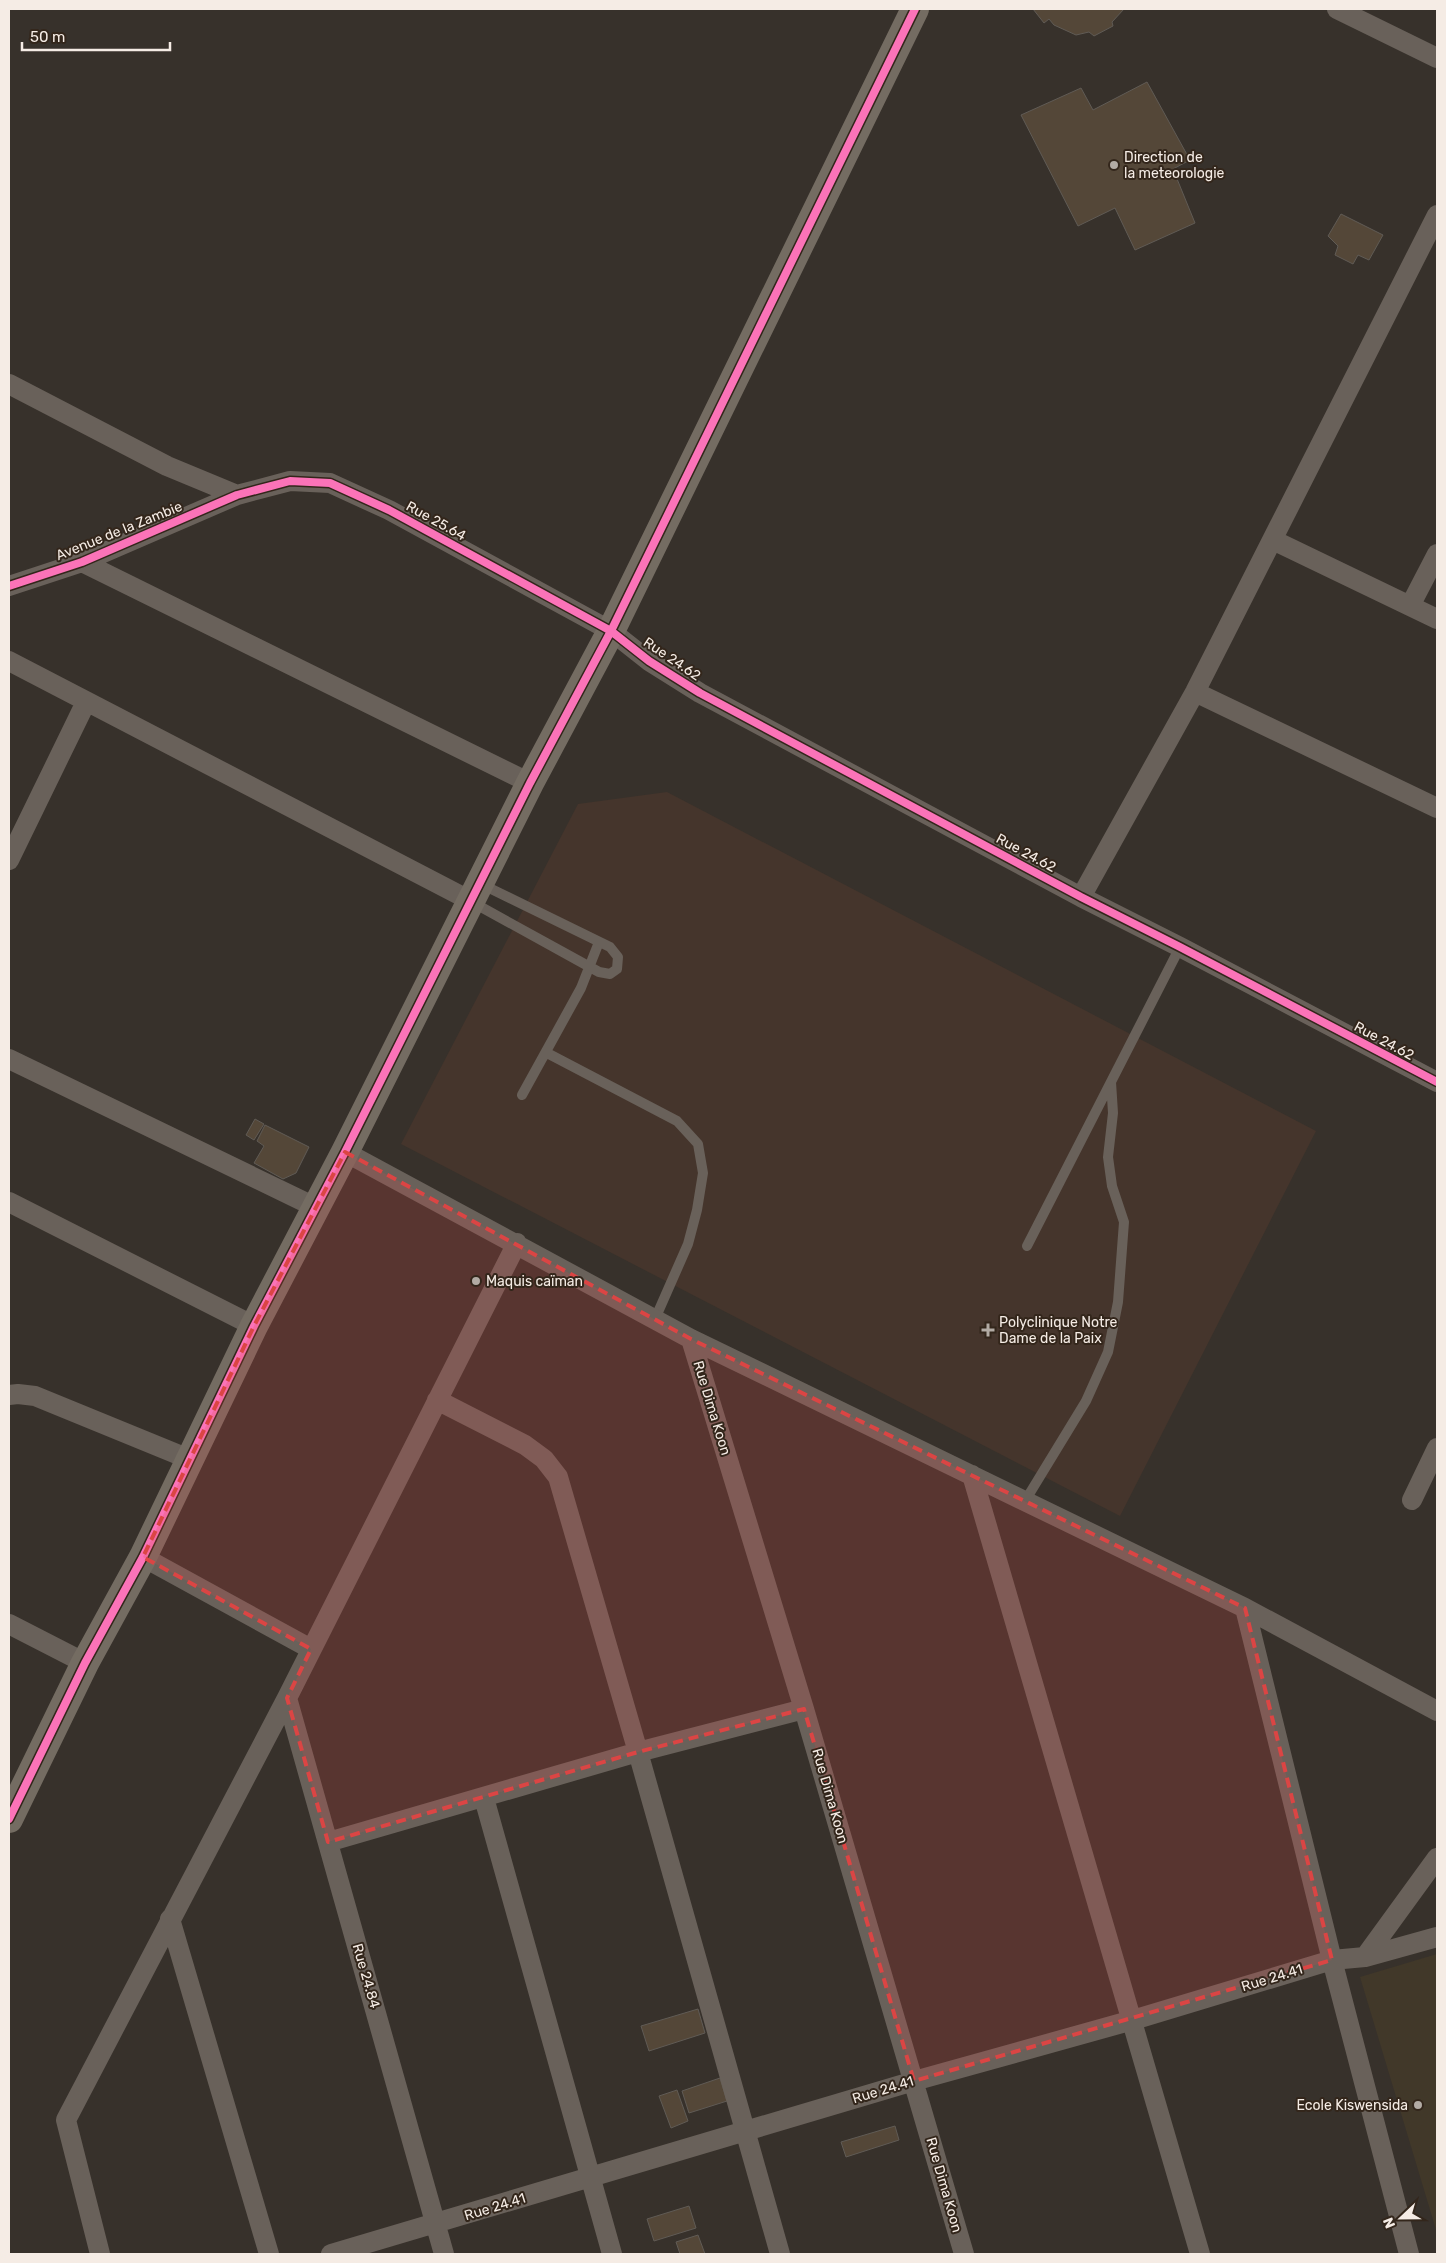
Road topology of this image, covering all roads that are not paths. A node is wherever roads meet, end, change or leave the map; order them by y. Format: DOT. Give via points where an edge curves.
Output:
graph roads {
  1 [pos="915,9"];
  2 [pos="1337,9"];
  3 [pos="1437,58"];
  4 [pos="1437,215"];
  5 [pos="9,384"];
  6 [pos="237,495"];
  7 [pos="1273,540"];
  8 [pos="1437,554"];
  9 [pos="82,562"];
  10 [pos="9,586"];
  11 [pos="1410,606"];
  12 [pos="1437,620"];
  13 [pos="611,632"];
  14 [pos="9,661"];
  15 [pos="1195,692"];
  16 [pos="86,702"];
  17 [pos="530,783"];
  18 [pos="1437,808"];
  19 [pos="9,860"];
  20 [pos="476,892"];
  21 [pos="1080,898"];
  22 [pos="599,942"];
  23 [pos="1180,947"];
  24 [pos="589,967"];
  25 [pos="547,1052"];
  26 [pos="9,1059"];
  27 [pos="1111,1082"];
  28 [pos="1437,1082"];
  29 [pos="522,1095"];
  30 [pos="345,1152"];
  31 [pos="9,1202"];
  32 [pos="315,1208"];
  33 [pos="517,1243"];
  34 [pos="1026,1246"];
  35 [pos="655,1319"];
  36 [pos="254,1326"];
  37 [pos="691,1339"];
  38 [pos="9,1396"];
  39 [pos="437,1400"];
  40 [pos="1437,1448"];
  41 [pos="189,1459"];
  42 [pos="972,1475"];
  43 [pos="1412,1500"];
  44 [pos="1025,1501"];
  45 [pos="143,1557"];
  46 [pos="1245,1608"];
  47 [pos="9,1624"];
  48 [pos="311,1649"];
  49 [pos="85,1664"];
  50 [pos="287,1698"];
  51 [pos="804,1709"];
  52 [pos="1437,1711"];
  53 [pos="638,1752"];
  54 [pos="484,1798"];
  55 [pos="9,1819"];
  56 [pos="328,1842"];
  57 [pos="1437,1858"];
  58 [pos="170,1919"];
  59 [pos="1437,1937"];
  60 [pos="1365,1957"];
  61 [pos="1332,1960"];
  62 [pos="1133,2020"];
  63 [pos="914,2081"];
  64 [pos="745,2132"];
  65 [pos="591,2178"];
  66 [pos="435,2225"];
  67 [pos="100,2254"];
  68 [pos="269,2254"];
  69 [pos="331,2254"];
  70 [pos="444,2254"];
  71 [pos="612,2254"];
  72 [pos="780,2254"];
  73 [pos="964,2254"];
  74 [pos="1200,2254"];
  75 [pos="1408,2254"];
  1 -- 13 [label="street"];
  2 -- 3 [label="street"];
  4 -- 7 [label="street"];
  5 -- 6 [label="street" via="167,466"];
  6 -- 9 [label="street, Avenue de la Zambie"];
  6 -- 13 [label="street, Rue 25.64" via="290,481 330,482 390,510"];
  7 -- 11 [label="street"];
  7 -- 15 [label="street"];
  8 -- 11 [label="street"];
  9 -- 10 [label="street, Avenue de la Zambie"];
  9 -- 17 [label="street"];
  11 -- 12 [label="street"];
  13 -- 17 [label="street"];
  13 -- 21 [label="street, Rue 24.62" via="648,661 700,693"];
  14 -- 16 [label="street"];
  15 -- 18 [label="street"];
  15 -- 21 [label="street"];
  16 -- 19 [label="street"];
  16 -- 20 [label="street"];
  17 -- 20 [label="street"];
  20 -- 22 [label="lane"];
  20 -- 24 [label="lane"];
  20 -- 30 [label="street"];
  21 -- 23 [label="street, Rue 24.62"];
  22 -- 24 [label="lane"];
  22 -- 24 [label="lane" via="618,957 617,969 610,974"];
  23 -- 27 [label="lane"];
  23 -- 28 [label="street, Rue 24.62"];
  24 -- 25 [label="lane"];
  25 -- 29 [label="lane"];
  25 -- 35 [label="lane" via="677,1121 698,1144 703,1173 697,1210 688,1244"];
  26 -- 32 [label="street"];
  27 -- 34 [label="lane"];
  27 -- 44 [label="lane" via="1113,1113 1108,1157 1112,1186 1124,1222 1118,1302 1110,1344 1086,1401"];
  30 -- 32 [label="street"];
  30 -- 33 [label="street"];
  31 -- 36 [label="street"];
  32 -- 36 [label="street"];
  33 -- 35 [label="street"];
  33 -- 39 [label="street"];
  35 -- 37 [label="street"];
  36 -- 41 [label="street"];
  37 -- 42 [label="street"];
  37 -- 51 [label="street, Rue Dima Koon"];
  38 -- 41 [label="street" via="35,1396"];
  39 -- 48 [label="street"];
  39 -- 53 [label="street" via="525,1445 544,1459 558,1477"];
  40 -- 43 [label="street"];
  41 -- 45 [label="street"];
  42 -- 44 [label="street"];
  42 -- 62 [label="street"];
  44 -- 46 [label="street"];
  45 -- 48 [label="street"];
  45 -- 49 [label="street"];
  46 -- 52 [label="street"];
  46 -- 61 [label="street"];
  47 -- 49 [label="street"];
  48 -- 50 [label="street"];
  49 -- 55 [label="street"];
  50 -- 56 [label="street, Rue 24.84"];
  50 -- 58 [label="street"];
  51 -- 53 [label="street"];
  51 -- 63 [label="street, Rue Dima Koon"];
  53 -- 54 [label="street"];
  53 -- 64 [label="street"];
  54 -- 56 [label="street"];
  54 -- 65 [label="street"];
  56 -- 66 [label="street, Rue 24.84"];
  57 -- 60 [label="street"];
  58 -- 67 [label="street" via="66,2120"];
  58 -- 68 [label="street"];
  59 -- 60 [label="street, Rue 24.41"];
  60 -- 61 [label="street, Rue 24.41"];
  61 -- 62 [label="street, Rue 24.41"];
  61 -- 75 [label="street"];
  62 -- 63 [label="street, Rue 24.41"];
  62 -- 74 [label="street"];
  63 -- 64 [label="street, Rue 24.41"];
  63 -- 73 [label="street, Rue Dima Koon"];
  64 -- 65 [label="street, Rue 24.41"];
  64 -- 72 [label="street"];
  65 -- 66 [label="street, Rue 24.41"];
  65 -- 71 [label="street"];
  66 -- 69 [label="street, Rue 24.41"];
  66 -- 70 [label="street, Rue 24.84"];
}
